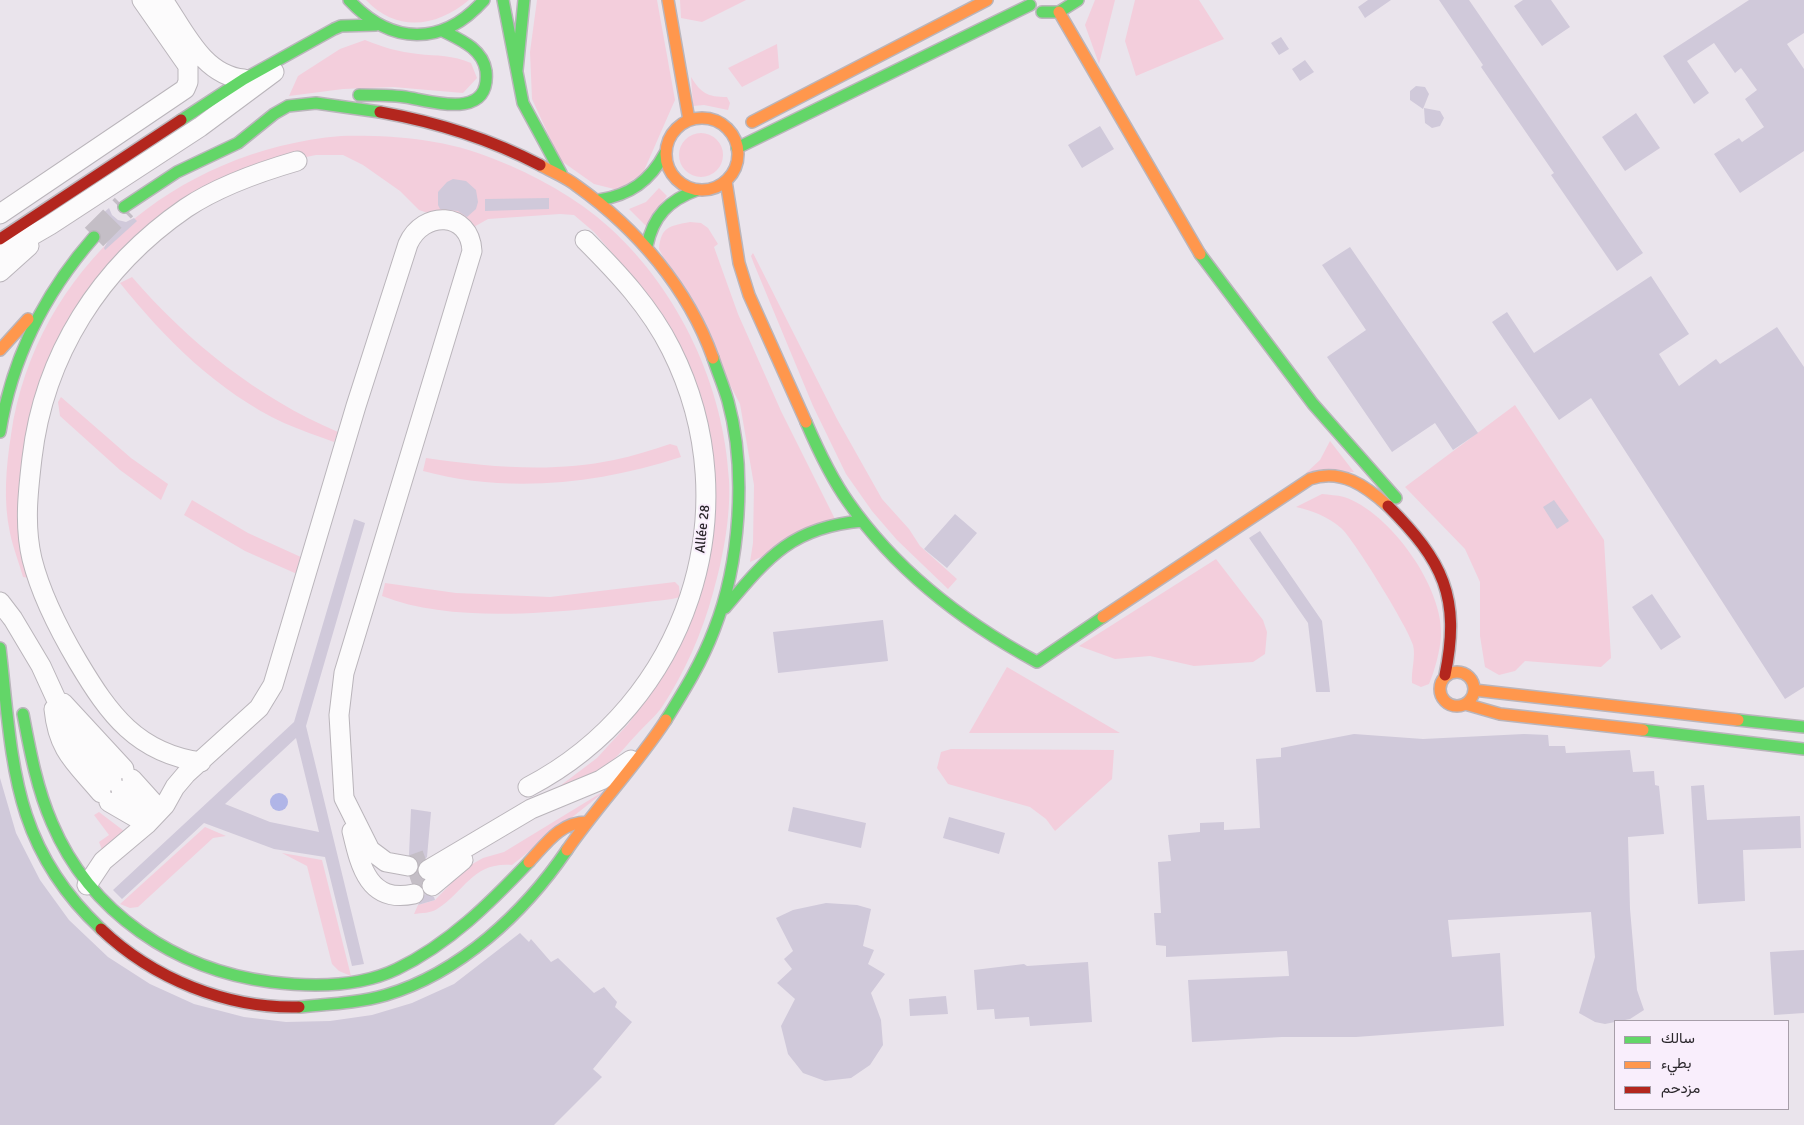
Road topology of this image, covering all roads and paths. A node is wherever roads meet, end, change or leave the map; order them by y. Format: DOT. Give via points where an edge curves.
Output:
graph roads {
  1 [pos="142,0"];
  2 [pos="163,0"];
  3 [pos="349,0"];
  4 [pos="484,0"];
  5 [pos="503,0"];
  6 [pos="524,0"];
  7 [pos="668,0"];
  8 [pos="987,0"];
  9 [pos="1078,0"];
  10 [pos="1028,2"];
  11 [pos="1059,12"];
  12 [pos="376,25"];
  13 [pos="443,31"];
  14 [pos="309,42"];
  15 [pos="517,70"];
  16 [pos="244,78"];
  17 [pos="299,103"];
  18 [pos="689,120"];
  19 [pos="731,133"];
  20 [pos="737,148"];
  21 [pos="665,153"];
  22 [pos="297,160"];
  23 [pos="561,173"];
  24 [pos="726,181"];
  25 [pos="697,190"];
  26 [pos="599,200"];
  27 [pos="124,208"];
  28 [pos="0,214"];
  29 [pos="50,225"];
  30 [pos="94,237"];
  31 [pos="0,239"];
  32 [pos="585,240"];
  33 [pos="646,246"];
  34 [pos="0,254"];
  35 [pos="0,272"];
  36 [pos="46,301"];
  37 [pos="0,350"];
  38 [pos="0,432"];
  39 [pos="862,522"];
  40 [pos="1429,534"];
  41 [pos="0,602"];
  42 [pos="721,612"];
  43 [pos="0,642"];
  44 [pos="13,647"];
  45 [pos="0,648"];
  46 [pos="1446,675"];
  47 [pos="1474,690"];
  48 [pos="1465,704"];
  49 [pos="22,706"];
  50 [pos="1804,727"];
  51 [pos="658,732"];
  52 [pos="1804,749"];
  53 [pos="201,762"];
  54 [pos="116,786"];
  55 [pos="528,787"];
  56 [pos="344,798"];
  57 [pos="153,818"];
  58 [pos="514,819"];
  59 [pos="586,822"];
  60 [pos="420,877"];
  61 [pos="87,885"];
  1 -- 28 [label="street" via="188,66 190,74 185,89"];
  2 -- 16 [label="street" via="212,68 227,76"];
  3 -- 12 [label="main road"];
  4 -- 13 [label="main road" via="464,21"];
  5 -- 15 [label="main road"];
  6 -- 15 [label="main road"];
  7 -- 18 [label="main road"];
  8 -- 19 [label="main road"];
  9 -- 11 [label="main road"];
  10 -- 11 [label="main road" via="1044,12"];
  10 -- 20 [label="main road"];
  11 -- 40 [label="main road" via="1204,261 1313,404"];
  12 -- 13 [label="main road" via="409,36"];
  12 -- 14 [label="main road" via="341,26"];
  13 -- 17 [label="main road" via="472,46 484,60 484,86 473,100 464,104 378,94 338,96"];
  14 -- 16 [label="main road"];
  14 -- 29 [label="street" via="223,112"];
  15 -- 23 [label="main road" via="523,104"];
  16 -- 31 [label="main road"];
  17 -- 23 [label="main road" via="366,109 431,122 496,144"];
  17 -- 27 [label="main road" via="271,115 232,146 170,175"];
  18 -- 19 [label="main road" via="717,121"];
  18 -- 21 [label="main road" via="672,133"];
  19 -- 20 [label="main road"];
  20 -- 24 [label="main road" via="736,166"];
  21 -- 25 [label="main road" via="666,163 677,182"];
  21 -- 26 [label="main road" via="650,178 640,187"];
  22 -- 53 [label="street" via="240,180 187,208 122,262 77,320 50,377 35,435 28,487 28,534 37,579 64,637 100,696 134,736 165,754"];
  23 -- 26 [label="main road"];
  24 -- 25 [label="main road" via="718,187"];
  24 -- 39 [label="main road" via="740,263 754,311 827,467"];
  25 -- 33 [label="main road" via="665,206 652,224"];
  26 -- 33 [label="main road"];
  29 -- 34 [label="street"];
  29 -- 35 [label="street"];
  30 -- 36 [label="main road"];
  32 -- 55 [label="street, Allée 28" via="645,306 679,367 693,403 702,443 706,483 705,524 699,567 686,609 656,671 628,708 596,741"];
  33 -- 42 [label="main road" via="692,309 709,344 732,419 740,496 737,535"];
  36 -- 37 [label="main road"];
  36 -- 38 [label="main road" via="15,369"];
  39 -- 42 [label="main road" via="814,528 786,543 762,564"];
  39 -- 46 [label="main road" via="946,602 992,637 1037,662 1305,481 1326,475 1347,478 1400,519 1423,545 1441,574 1448,590 1452,620"];
  41 -- 54 [label="street" via="28,642 73,736"];
  42 -- 51 [label="main road" via="687,684"];
  43 -- 44 [label="main road" via="7,642"];
  45 -- 59 [label="main road" via="20,799 36,844 75,904 122,949 174,981 208,993 256,1005 320,1008 370,1000 411,986 449,967 511,914 552,870"];
  46 -- 47 [label="main road" via="1460,667 1472,680"];
  46 -- 48 [label="main road" via="1440,684 1441,697 1454,706"];
  47 -- 48 [label="main road"];
  47 -- 50 [label="main road"];
  48 -- 52 [label="main road" via="1500,714"];
  49 -- 61 [label="main road" via="47,811 61,843"];
  51 -- 58 [label="street" via="632,759 601,780 548,801"];
  51 -- 59 [label="main road" via="619,785"];
  53 -- 56 [label="street" via="254,713 273,685 408,244 416,229 423,224 431,220 448,220 463,228 472,242 472,251 344,673 339,714"];
  53 -- 57 [label="street" via="180,780"];
  54 -- 57 [label="street"];
  54 -- 57 [label="street"];
  56 -- 60 [label="street" via="370,850 386,862"];
  56 -- 60 [label="street" via="361,868 367,878 386,892 397,895"];
  57 -- 61 [label="street" via="103,861"];
  58 -- 60 [label="street"];
  58 -- 60 [label="street"];
  59 -- 61 [label="main road" via="574,822 563,827 481,911 424,955 381,975 346,982 304,986 262,982 194,963 142,934 105,906"];
}
